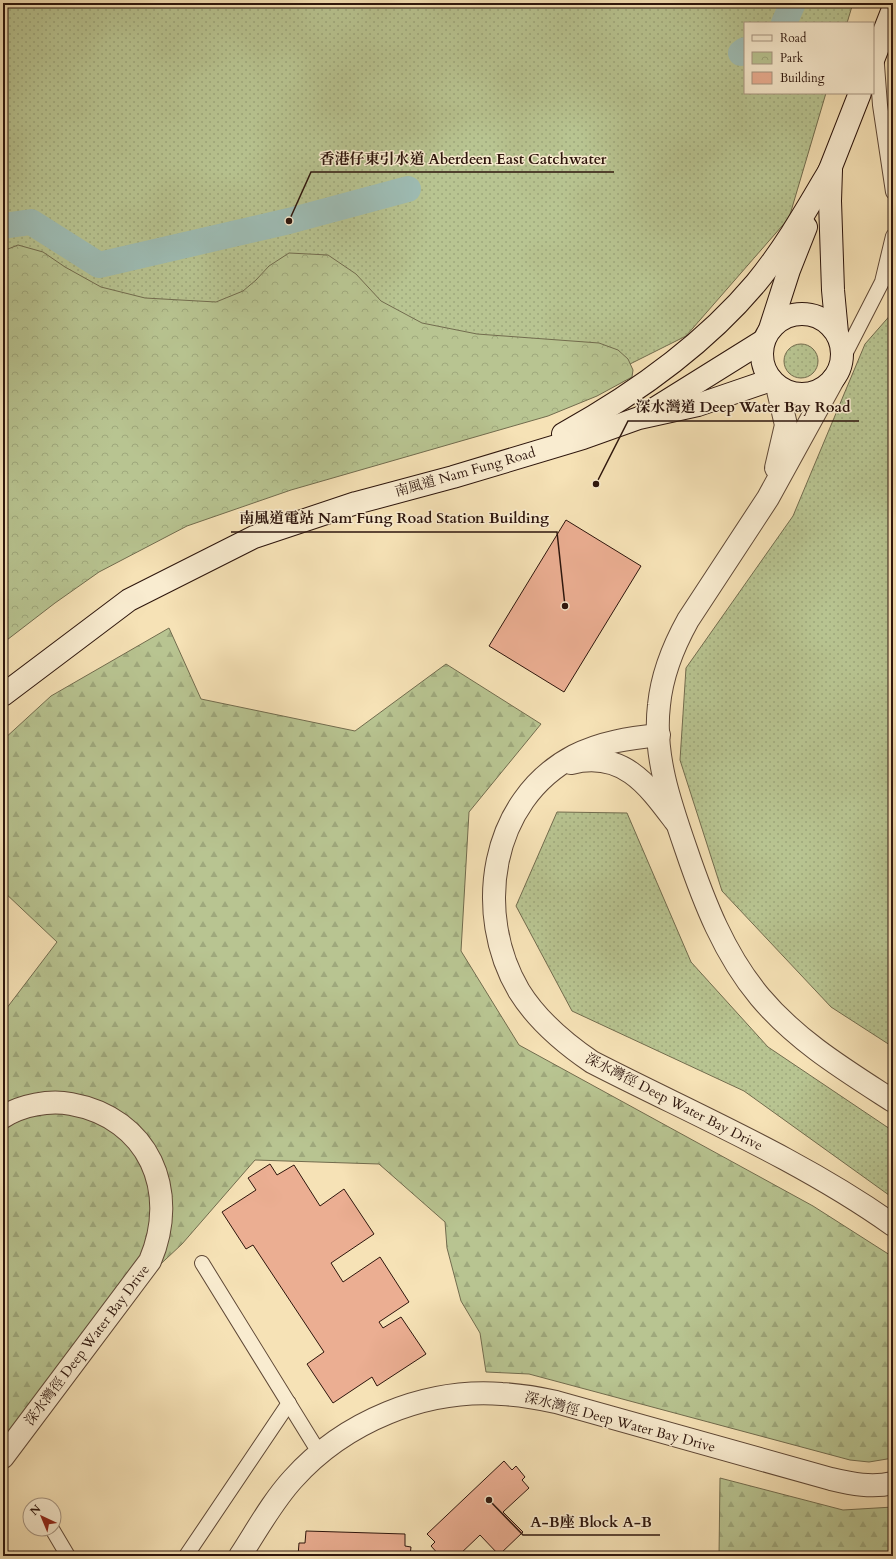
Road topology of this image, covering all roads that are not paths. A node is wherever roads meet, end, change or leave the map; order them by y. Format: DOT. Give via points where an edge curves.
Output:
graph roads {
  1 [pos="893,9"];
  2 [pos="875,56"];
  3 [pos="860,94"];
  4 [pos="831,168"];
  5 [pos="893,192"];
  6 [pos="893,236"];
  7 [pos="837,333"];
  8 [pos="767,335"];
  9 [pos="837,371"];
  10 [pos="774,383"];
  11 [pos="639,418"];
  12 [pos="526,455"];
  13 [pos="768,498"];
  14 [pos="3,695"];
  15 [pos="659,735"];
  16 [pos="556,767"];
  17 [pos="677,824"];
  18 [pos="893,1101"];
  19 [pos="3,1116"];
  20 [pos="893,1225"];
  21 [pos="202,1263"];
  22 [pos="289,1403"];
  23 [pos="320,1454"];
  24 [pos="3,1457"];
  25 [pos="893,1482"];
  26 [pos="57,1537"];
  27 [pos="68,1556"];
  28 [pos="186,1556"];
  29 [pos="240,1556"];
  1 -- 2 [label="street"];
  2 -- 5 [label="lane"];
  3 -- 4 [label="street"];
  4 -- 7 [label="street" via="833,290"];
  4 -- 8 [label="street" via="789,270"];
  4 -- 12 [label="street" via="796,228 756,283 713,328 668,367 612,407"];
  6 -- 9 [label="lane" via="882,282"];
  7 -- 8 [label="street" via="826,322 812,314 804,313 782,319"];
  7 -- 9 [label="street" via="842,348"];
  8 -- 10 [label="street" via="761,355 764,368"];
  8 -- 11 [label="street, 南風道 Nam Fung Road"];
  9 -- 10 [label="street" via="822,388 807,393 791,393"];
  9 -- 13 [label="street"];
  10 -- 11 [label="street, 南風道 Nam Fung Road" via="698,405"];
  10 -- 13 [label="street" via="786,425"];
  11 -- 12 [label="street, 南風道 Nam Fung Road"];
  12 -- 14 [label="street, 南風道 Nam Fung Road" via="356,503 254,537 129,600"];
  13 -- 15 [label="street" via="678,639 662,683"];
  15 -- 16 [label="street, 深水灣徑 Deep Water Bay Drive" via="592,747"];
  15 -- 17 [label="street" via="666,786"];
  16 -- 17 [label="street, 深水灣徑 Deep Water Bay Drive" via="578,761 601,761 618,766 643,781"];
  16 -- 20 [label="street, 深水灣徑 Deep Water Bay Drive" via="526,796 515,813 505,831 495,872 493,893 496,932 501,951 519,991 549,1028 592,1062 808,1170"];
  17 -- 18 [label="street" via="702,897 715,925 741,972 760,997 817,1050"];
  19 -- 24 [label="street, 深水灣徑 Deep Water Bay Drive" via="45,1103 78,1105 102,1114 129,1132 145,1151 160,1186 163,1205 158,1243 150,1261"];
  21 -- 22 [label="lane"];
  22 -- 23 [label="lane"];
  22 -- 28 [label="lane"];
  23 -- 25 [label="street, 深水灣徑 Deep Water Bay Drive" via="365,1424 418,1402 473,1394 501,1394 529,1396 556,1402 850,1484"];
  23 -- 29 [label="street, 深水灣徑 Deep Water Bay Drive" via="294,1478 275,1501"];
  26 -- 27 [label="lane"];
}
